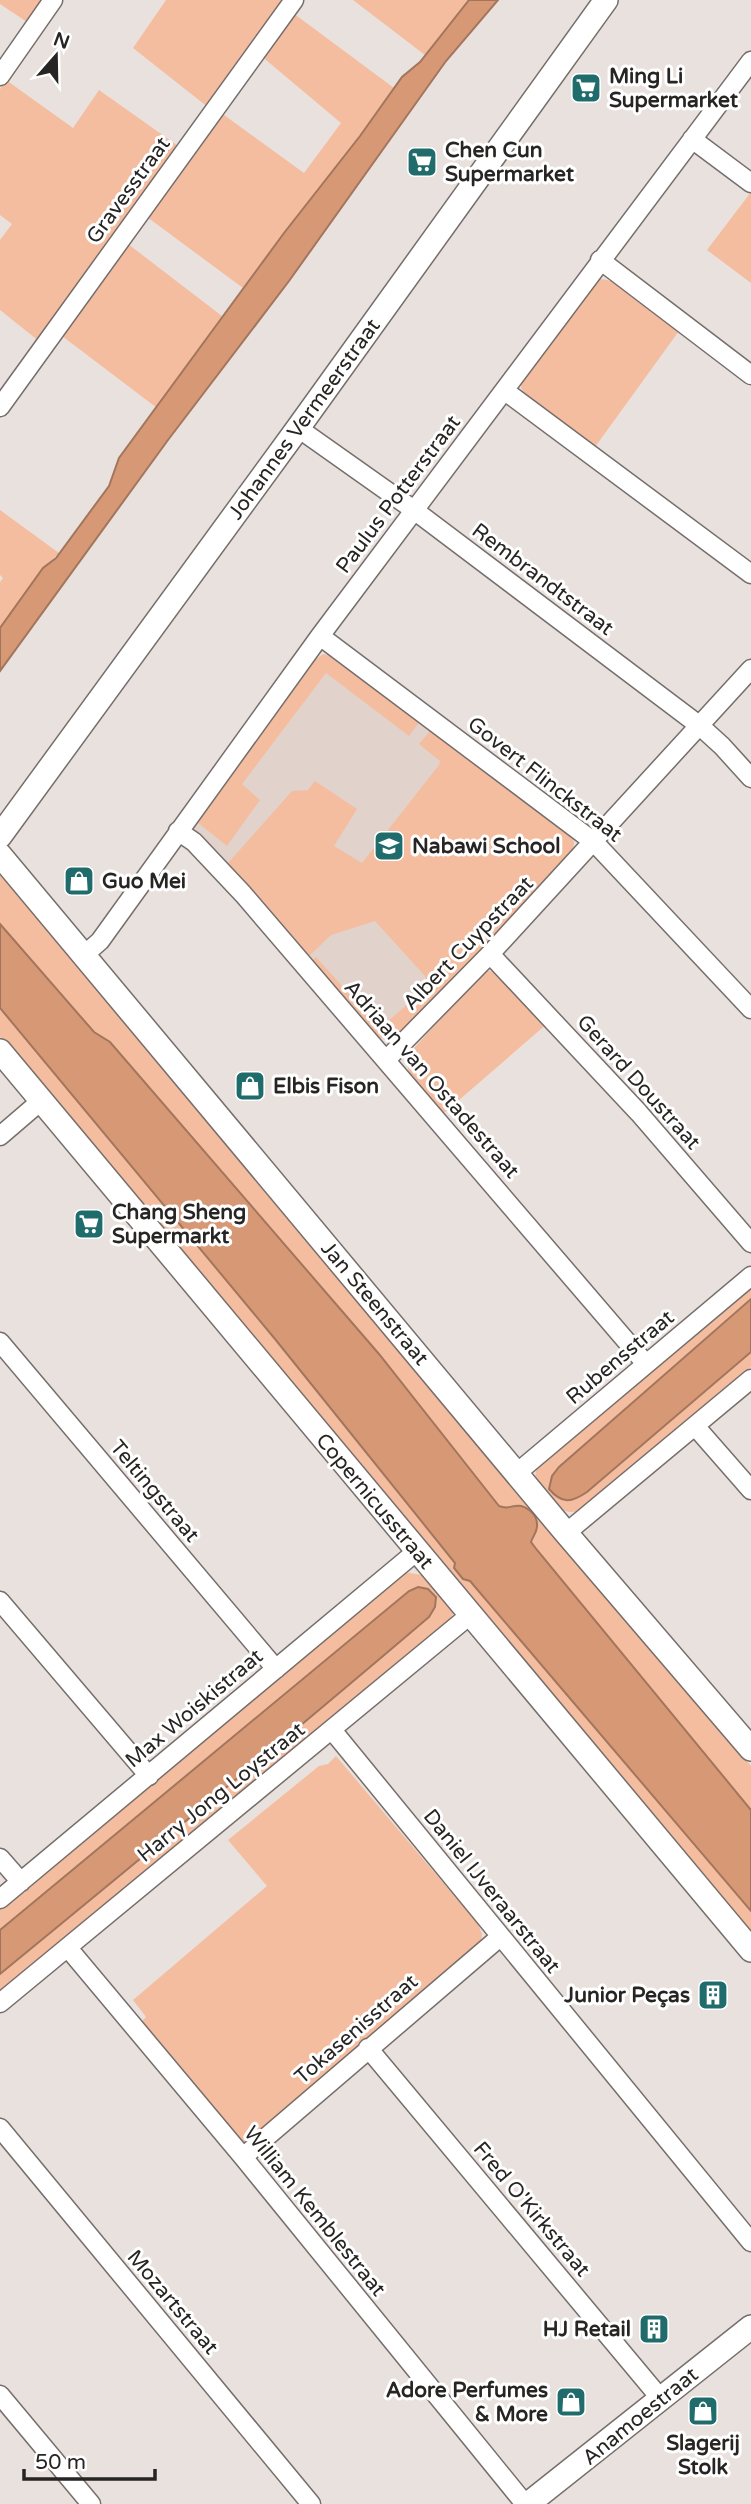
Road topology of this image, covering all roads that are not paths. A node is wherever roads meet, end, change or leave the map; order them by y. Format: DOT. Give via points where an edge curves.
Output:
graph roads {
  1 [pos="54,0"];
  2 [pos="294,0"];
  3 [pos="606,0"];
  4 [pos="751,61"];
  5 [pos="0,76"];
  6 [pos="692,139"];
  7 [pos="751,183"];
  8 [pos="600,260"];
  9 [pos="751,375"];
  10 [pos="505,391"];
  11 [pos="0,407"];
  12 [pos="298,428"];
  13 [pos="414,510"];
  14 [pos="751,574"];
  15 [pos="320,636"];
  16 [pos="751,669"];
  17 [pos="700,726"];
  18 [pos="751,778"];
  19 [pos="178,831"];
  20 [pos="0,836"];
  21 [pos="594,842"];
  22 [pos="0,855"];
  23 [pos="490,954"];
  24 [pos="83,956"];
  25 [pos="751,1009"];
  26 [pos="0,1051"];
  27 [pos="386,1060"];
  28 [pos="42,1100"];
  29 [pos="0,1136"];
  30 [pos="751,1243"];
  31 [pos="751,1276"];
  32 [pos="0,1342"];
  33 [pos="646,1364"];
  34 [pos="751,1379"];
  35 [pos="695,1426"];
  36 [pos="517,1472"];
  37 [pos="751,1490"];
  38 [pos="566,1533"];
  39 [pos="417,1551"];
  40 [pos="0,1601"];
  41 [pos="470,1615"];
  42 [pos="276,1669"];
  43 [pos="332,1730"];
  44 [pos="751,1749"];
  45 [pos="149,1776"];
  46 [pos="0,1858"];
  47 [pos="21,1882"];
  48 [pos="0,1899"];
  49 [pos="500,1937"];
  50 [pos="68,1948"];
  51 [pos="751,1950"];
  52 [pos="0,2003"];
  53 [pos="368,2048"];
  54 [pos="0,2128"];
  55 [pos="243,2157"];
  56 [pos="751,2242"];
  57 [pos="751,2327"];
  58 [pos="0,2395"];
  59 [pos="661,2399"];
  60 [pos="91,2504"];
  61 [pos="311,2504"];
  62 [pos="527,2504"];
  1 -- 5 [label="street"];
  2 -- 11 [label="street, Gravesstraat"];
  3 -- 12 [label="street, Johannes Vermeerstraat"];
  4 -- 6 [label="street, Paulus Potterstraat"];
  6 -- 7 [label="street"];
  6 -- 8 [label="street, Paulus Potterstraat"];
  8 -- 9 [label="street"];
  8 -- 10 [label="street, Paulus Potterstraat"];
  10 -- 13 [label="street, Paulus Potterstraat"];
  10 -- 14 [label="street"];
  12 -- 13 [label="street, Rembrandtstraat"];
  12 -- 20 [label="street, Johannes Vermeerstraat"];
  13 -- 15 [label="street, Paulus Potterstraat"];
  13 -- 17 [label="street, Rembrandtstraat"];
  15 -- 19 [label="street, Paulus Potterstraat"];
  15 -- 21 [label="street, Govert Flinckstraat"];
  16 -- 17 [label="street, Albert Cuypstraat"];
  17 -- 18 [label="street, Rembrandtstraat"];
  17 -- 21 [label="street, Albert Cuypstraat"];
  19 -- 24 [label="street, Paulus Potterstraat" via="100,942"];
  19 -- 27 [label="street, Adriaan van Ostadestraat" via="243,894"];
  21 -- 23 [label="street, Albert Cuypstraat"];
  21 -- 25 [label="street, Govert Flinckstraat"];
  22 -- 24 [label="street, Jan Steenstraat"];
  23 -- 27 [label="street, Albert Cuypstraat"];
  23 -- 30 [label="street, Gerard Doustraat" via="639,1113"];
  24 -- 36 [label="street, Jan Steenstraat"];
  26 -- 28 [label="street, Copernicusstraat"];
  27 -- 33 [label="street, Adriaan van Ostadestraat"];
  28 -- 29 [label="street"];
  28 -- 39 [label="street, Copernicusstraat"];
  31 -- 33 [label="street, Rubensstraat"];
  32 -- 42 [label="street, Teltingstraat"];
  33 -- 36 [label="street, Rubensstraat"];
  34 -- 35 [label="street"];
  35 -- 37 [label="street"];
  35 -- 38 [label="street"];
  36 -- 38 [label="street, Jan Steenstraat"];
  38 -- 44 [label="street, Jan Steenstraat"];
  39 -- 41 [label="street, Copernicusstraat"];
  39 -- 42 [label="street, Max Woiskistraat"];
  40 -- 45 [label="street"];
  41 -- 43 [label="street, Harry Jong Loystraat"];
  41 -- 51 [label="street, Copernicusstraat"];
  42 -- 45 [label="street, Max Woiskistraat"];
  43 -- 49 [label="street, Daniel IJveraarstraat"];
  43 -- 50 [label="street, Harry Jong Loystraat"];
  45 -- 47 [label="street, Max Woiskistraat"];
  46 -- 47 [label="street"];
  47 -- 48 [label="street, Max Woiskistraat"];
  49 -- 53 [label="street, Tokasenisstraat"];
  49 -- 56 [label="street, Daniel IJveraarstraat"];
  50 -- 52 [label="street, Harry Jong Loystraat"];
  50 -- 55 [label="street, William Kemblestraat"];
  53 -- 55 [label="street, Tokasenisstraat"];
  53 -- 59 [label="street, Fred O'Kirkstraat"];
  54 -- 61 [label="street, Mozartstraat"];
  55 -- 62 [label="street, William Kemblestraat"];
  57 -- 59 [label="street, Anamoestraat"];
  58 -- 60 [label="street"];
  59 -- 62 [label="street, Anamoestraat"];
}
